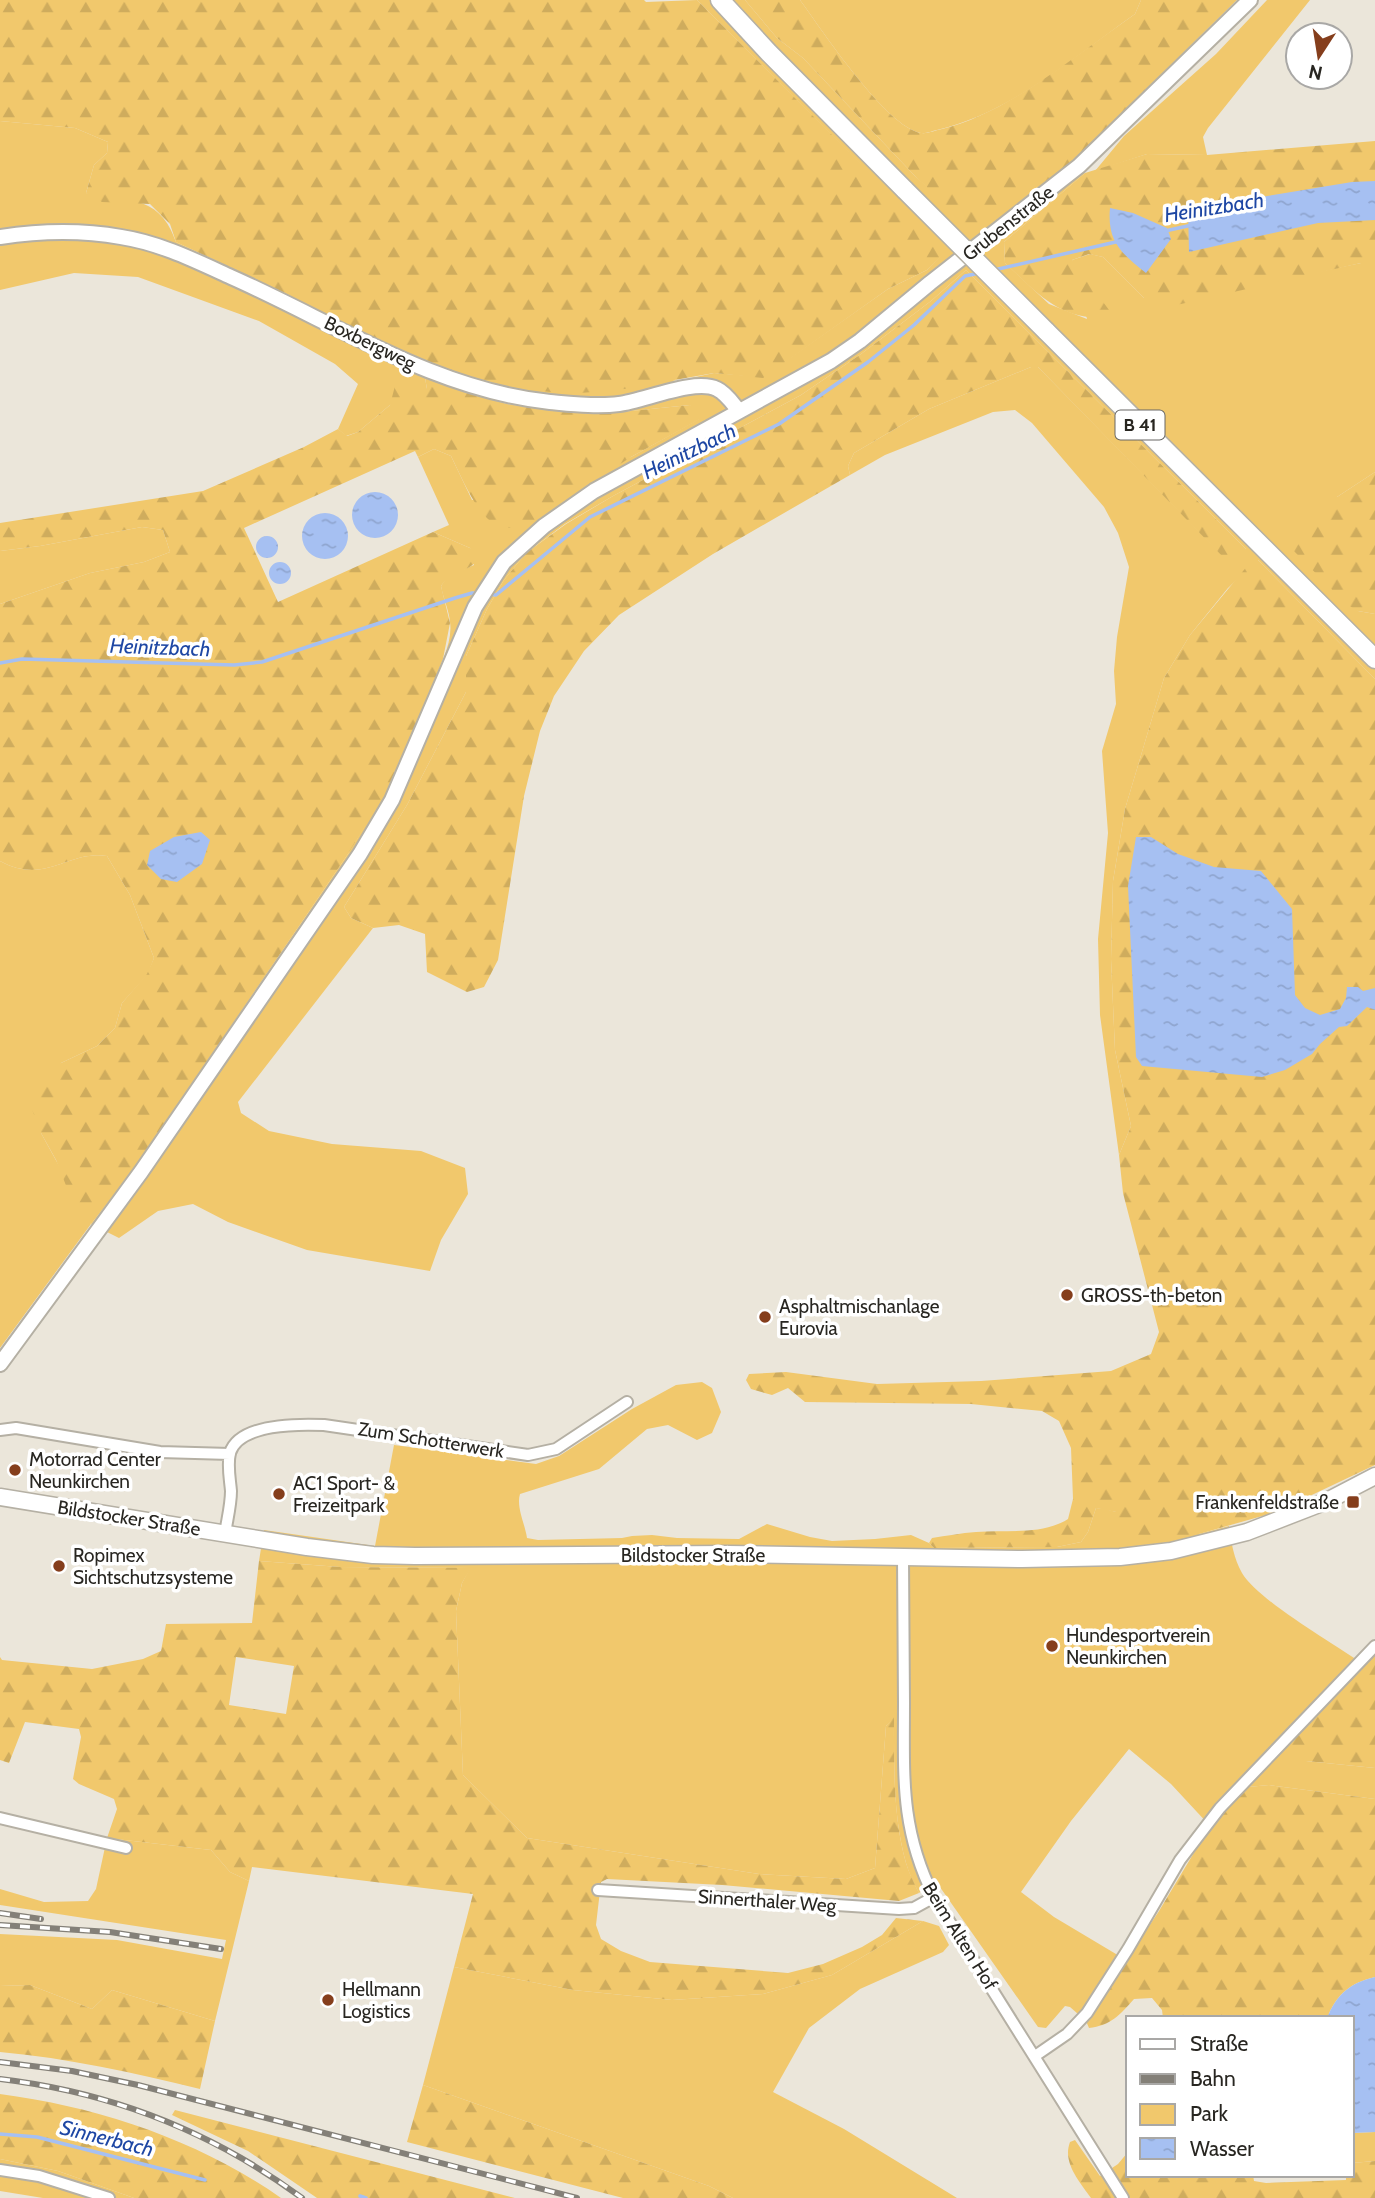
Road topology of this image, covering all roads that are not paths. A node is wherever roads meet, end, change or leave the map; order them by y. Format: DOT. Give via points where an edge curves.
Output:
graph roads {
  1 [pos="720,0"];
  2 [pos="1250,0"];
  3 [pos="0,237"];
  4 [pos="739,411"];
  5 [pos="1375,659"];
  6 [pos="0,1364"];
  7 [pos="627,1402"];
  8 [pos="0,1430"];
  9 [pos="230,1454"];
  10 [pos="1375,1476"];
  11 [pos="0,1497"];
  12 [pos="225,1534"];
  13 [pos="903,1558"];
  14 [pos="1375,1646"];
  15 [pos="0,1818"];
  16 [pos="126,1848"];
  17 [pos="598,1890"];
  18 [pos="934,1897"];
  19 [pos="1035,2056"];
  20 [pos="0,2169"];
  21 [pos="109,2198"];
  22 [pos="1123,2198"];
  1 -- 5 [label="highway, B 41, bridge"];
  2 -- 4 [label="street, Grubenstraße" via="1079,166 860,341"];
  3 -- 4 [label="street, Boxbergweg" via="71,231 123,237 173,250 420,367 499,394 617,405 700,386 717,388"];
  4 -- 6 [label="street, Grubenstraße" via="594,491 504,562 475,607 392,800 360,854 141,1172"];
  7 -- 9 [label="street, Zum Schotterwerk" via="556,1449 528,1455 352,1428 290,1424 246,1436 235,1443"];
  8 -- 9 [label="street" via="16,1428 160,1452"];
  9 -- 12 [label="street"];
  10 -- 13 [label="main road, Bildstocker Straße" via="1294,1515 1171,1551 1094,1558"];
  11 -- 12 [label="main road, Bildstocker Straße"];
  12 -- 13 [label="main road, Bildstocker Straße" via="346,1552 415,1556"];
  13 -- 18 [label="street, Beim Alten Hof" via="904,1787 908,1825"];
  14 -- 19 [label="street" via="1220,1808 1180,1860 1087,2013"];
  15 -- 16 [label="street"];
  17 -- 18 [label="street, Sinnerthaler Weg" via="899,1909 914,1908"];
  18 -- 19 [label="street, Beim Alten Hof"];
  19 -- 22 [label="street, Beim Alten Hof"];
  20 -- 21 [label="street"];
}
